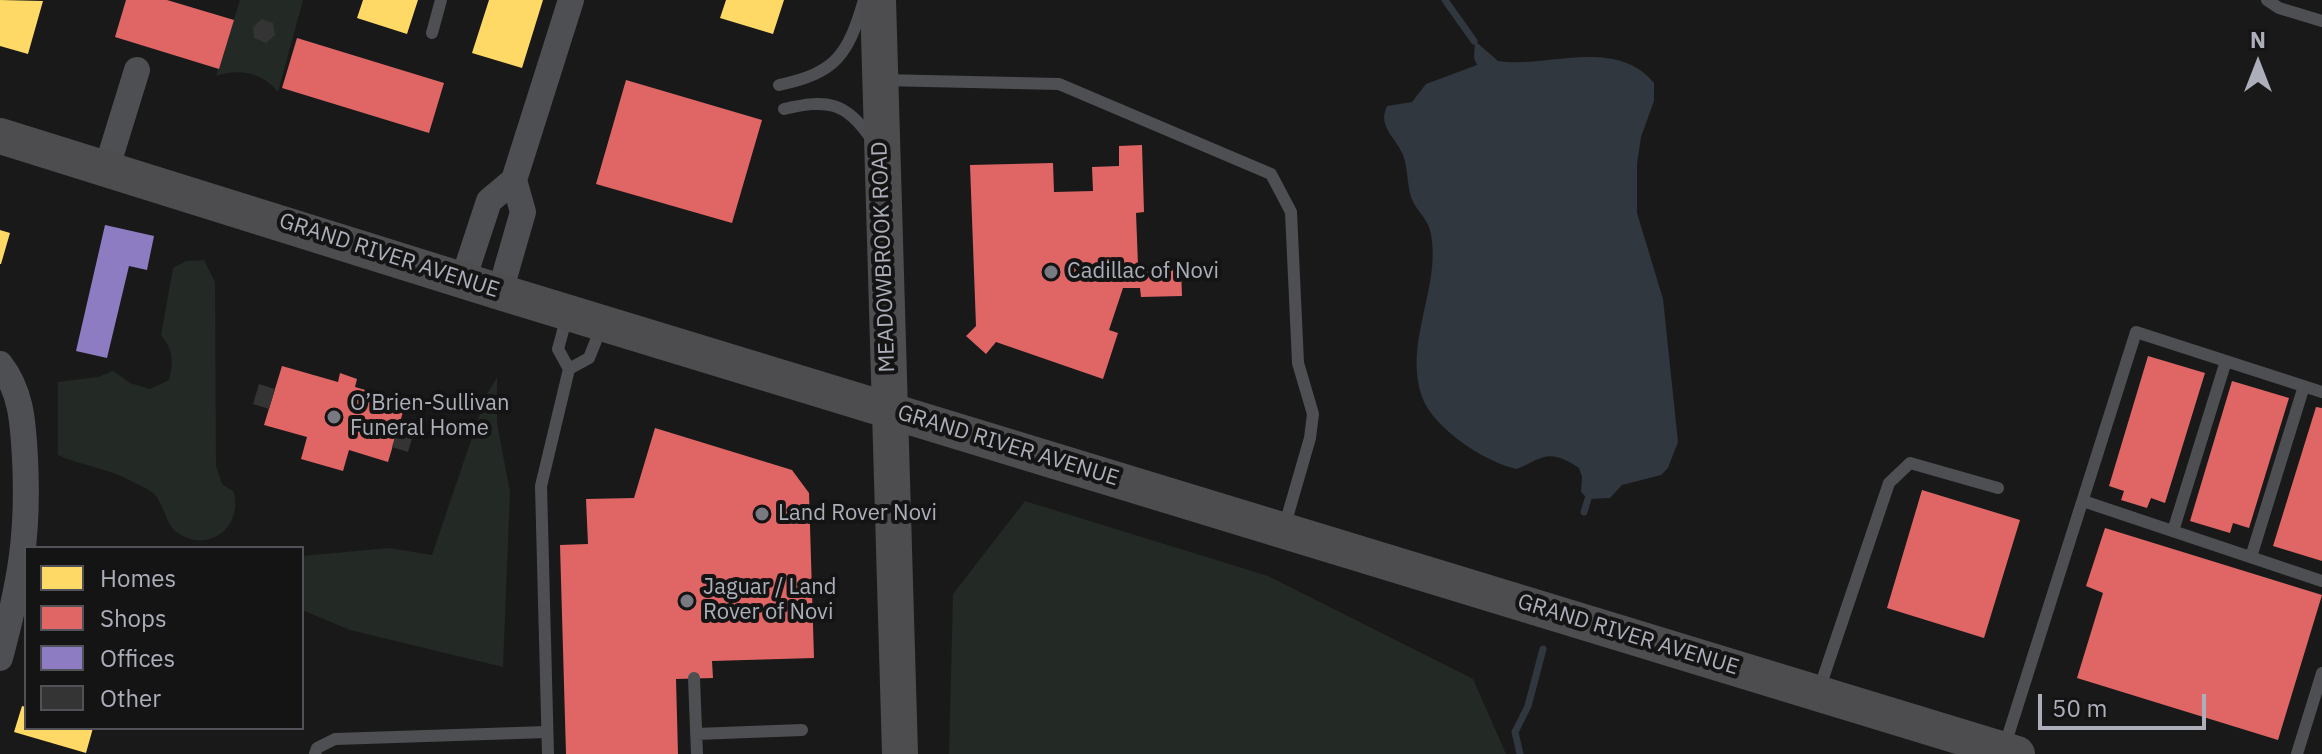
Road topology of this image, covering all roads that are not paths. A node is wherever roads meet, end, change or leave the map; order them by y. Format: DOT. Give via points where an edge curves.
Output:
graph roads {
  1 [pos="441,0"];
  2 [pos="571,0"];
  3 [pos="864,0"];
  4 [pos="878,0"];
  5 [pos="2267,0"];
  6 [pos="2322,21"];
  7 [pos="432,33"];
  8 [pos="137,70"];
  9 [pos="879,80"];
  10 [pos="779,85"];
  11 [pos="784,109"];
  12 [pos="0,136"];
  13 [pos="880,152"];
  14 [pos="107,167"];
  15 [pos="514,180"];
  16 [pos="463,280"];
  17 [pos="500,292"];
  18 [pos="568,313"];
  19 [pos="602,323"];
  20 [pos="2226,361"];
  21 [pos="0,364"];
  22 [pos="569,369"];
  23 [pos="2304,386"];
  24 [pos="2322,392"];
  25 [pos="891,410"];
  26 [pos="1998,488"];
  27 [pos="2083,501"];
  28 [pos="1284,529"];
  29 [pos="2173,531"];
  30 [pos="26,546"];
  31 [pos="24,557"];
  32 [pos="2251,557"];
  33 [pos="2322,581"];
  34 [pos="0,655"];
  35 [pos="2322,673"];
  36 [pos="694,678"];
  37 [pos="1818,693"];
  38 [pos="802,730"];
  39 [pos="547,732"];
  40 [pos="696,734"];
  41 [pos="2010,752"];
  42 [pos="315,754"];
  43 [pos="548,754"];
  44 [pos="697,754"];
  45 [pos="900,754"];
  46 [pos="2297,754"];
  1 -- 7 [label="lane"];
  2 -- 15 [label="street"];
  3 -- 10 [label="lane" via="855,29 834,60 817,76"];
  4 -- 9 [label="main road, MEADOWBROOK ROAD"];
  5 -- 6 [label="lane"];
  8 -- 14 [label="street"];
  9 -- 13 [label="main road, MEADOWBROOK ROAD"];
  9 -- 28 [label="lane" via="1059,84 1271,174 1291,212 1298,363 1313,414"];
  11 -- 13 [label="lane" via="812,102 844,108"];
  12 -- 14 [label="main road, GRAND RIVER AVENUE"];
  13 -- 25 [label="main road, MEADOWBROOK ROAD"];
  14 -- 16 [label="main road, GRAND RIVER AVENUE"];
  15 -- 16 [label="street" via="489,201"];
  15 -- 17 [label="street" via="523,212"];
  16 -- 17 [label="main road, GRAND RIVER AVENUE"];
  17 -- 18 [label="main road, GRAND RIVER AVENUE"];
  18 -- 19 [label="main road, GRAND RIVER AVENUE"];
  18 -- 22 [label="lane" via="558,349"];
  19 -- 22 [label="lane" via="589,358"];
  19 -- 25 [label="main road, GRAND RIVER AVENUE"];
  20 -- 23 [label="lane"];
  20 -- 27 [label="lane" via="2136,332"];
  20 -- 29 [label="lane"];
  21 -- 30 [label="street" via="18,395 23,420"];
  22 -- 39 [label="lane" via="541,486"];
  23 -- 24 [label="lane"];
  23 -- 32 [label="lane"];
  25 -- 28 [label="main road, GRAND RIVER AVENUE"];
  25 -- 45 [label="main road, MEADOWBROOK ROAD"];
  26 -- 37 [label="lane" via="1910,463 1889,483"];
  27 -- 29 [label="lane"];
  27 -- 41 [label="lane"];
  28 -- 37 [label="main road, GRAND RIVER AVENUE"];
  29 -- 32 [label="lane"];
  31 -- 34 [label="street"];
  32 -- 33 [label="lane"];
  35 -- 46 [label="lane"];
  36 -- 40 [label="lane"];
  37 -- 41 [label="main road, GRAND RIVER AVENUE"];
  38 -- 40 [label="lane"];
  39 -- 42 [label="lane" via="335,739"];
  39 -- 43 [label="lane"];
  40 -- 44 [label="lane"];
}
